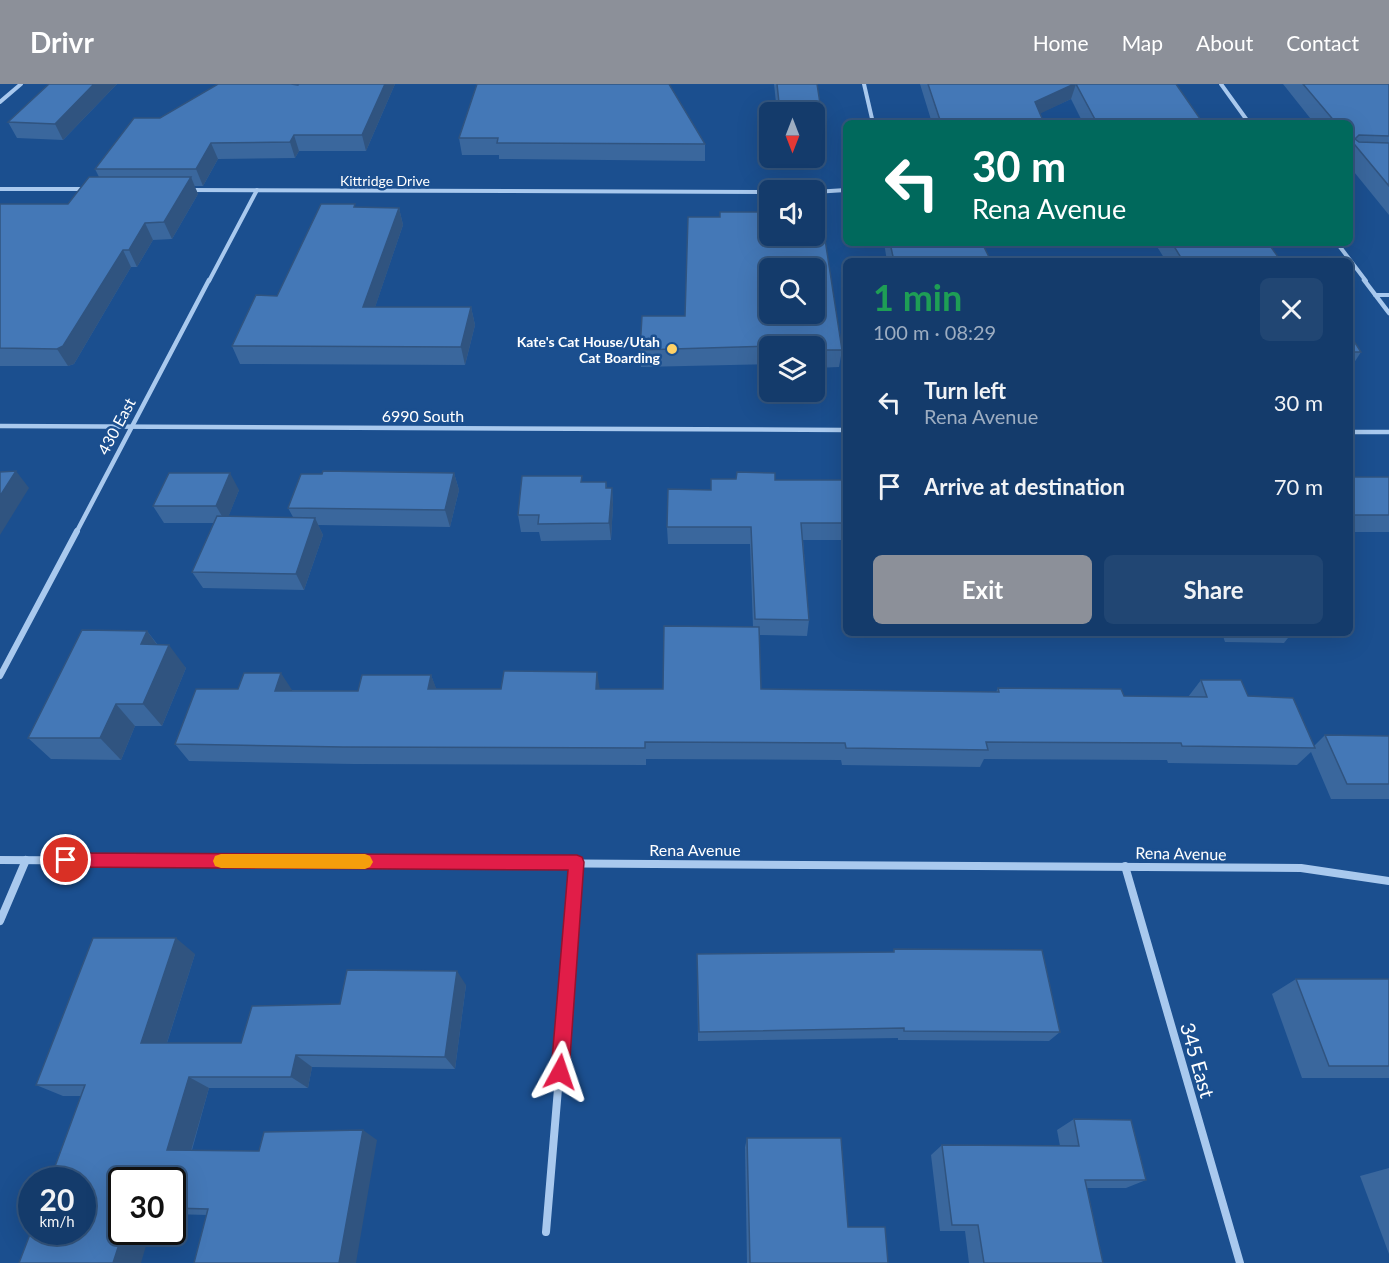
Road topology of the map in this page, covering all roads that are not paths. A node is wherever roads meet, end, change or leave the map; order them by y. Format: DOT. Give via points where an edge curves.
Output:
graph roads {
  1 [pos="21,84"];
  2 [pos="864,84"];
  3 [pos="1221,84"];
  4 [pos="0,102"];
  5 [pos="872,120"];
  6 [pos="1247,120"];
  7 [pos="0,189"];
  8 [pos="93,189"];
  9 [pos="187,190"];
  10 [pos="257,190"];
  11 [pos="843,190"];
  12 [pos="825,191"];
  13 [pos="759,192"];
  14 [pos="1353,264"];
  15 [pos="1376,295"];
  16 [pos="1389,295"];
  17 [pos="1389,313"];
  18 [pos="0,426"];
  19 [pos="131,427"];
  20 [pos="843,430"];
  21 [pos="1353,432"];
  22 [pos="1389,432"];
  23 [pos="0,676"];
  24 [pos="0,860"];
  25 [pos="26,860"];
  26 [pos="577,862"];
  27 [pos="1125,866"];
  28 [pos="1389,881"];
  29 [pos="0,921"];
  30 [pos="546,1232"];
  31 [pos="1240,1263"];
  1 -- 4 [label="street"];
  2 -- 5 [label="street"];
  3 -- 6 [label="street"];
  7 -- 8 [label="street"];
  9 -- 10 [label="street, Kittridge Drive"];
  10 -- 13 [label="street, Kittridge Drive"];
  10 -- 19 [label="street, 430 East"];
  11 -- 12 [label="street"];
  14 -- 15 [label="street"];
  15 -- 16 [label="lane"];
  15 -- 17 [label="street"];
  18 -- 19 [label="street, 6990 South"];
  19 -- 20 [label="street, 6990 South"];
  19 -- 23 [label="street, 430 East"];
  21 -- 22 [label="street"];
  24 -- 25 [label="street, Rena Avenue"];
  25 -- 26 [label="street, Rena Avenue"];
  25 -- 29 [label="street"];
  26 -- 27 [label="street, Rena Avenue"];
  26 -- 30 [label="street"];
  27 -- 28 [label="street, Rena Avenue" via="1301,868"];
  27 -- 31 [label="street, 345 East"];
}
